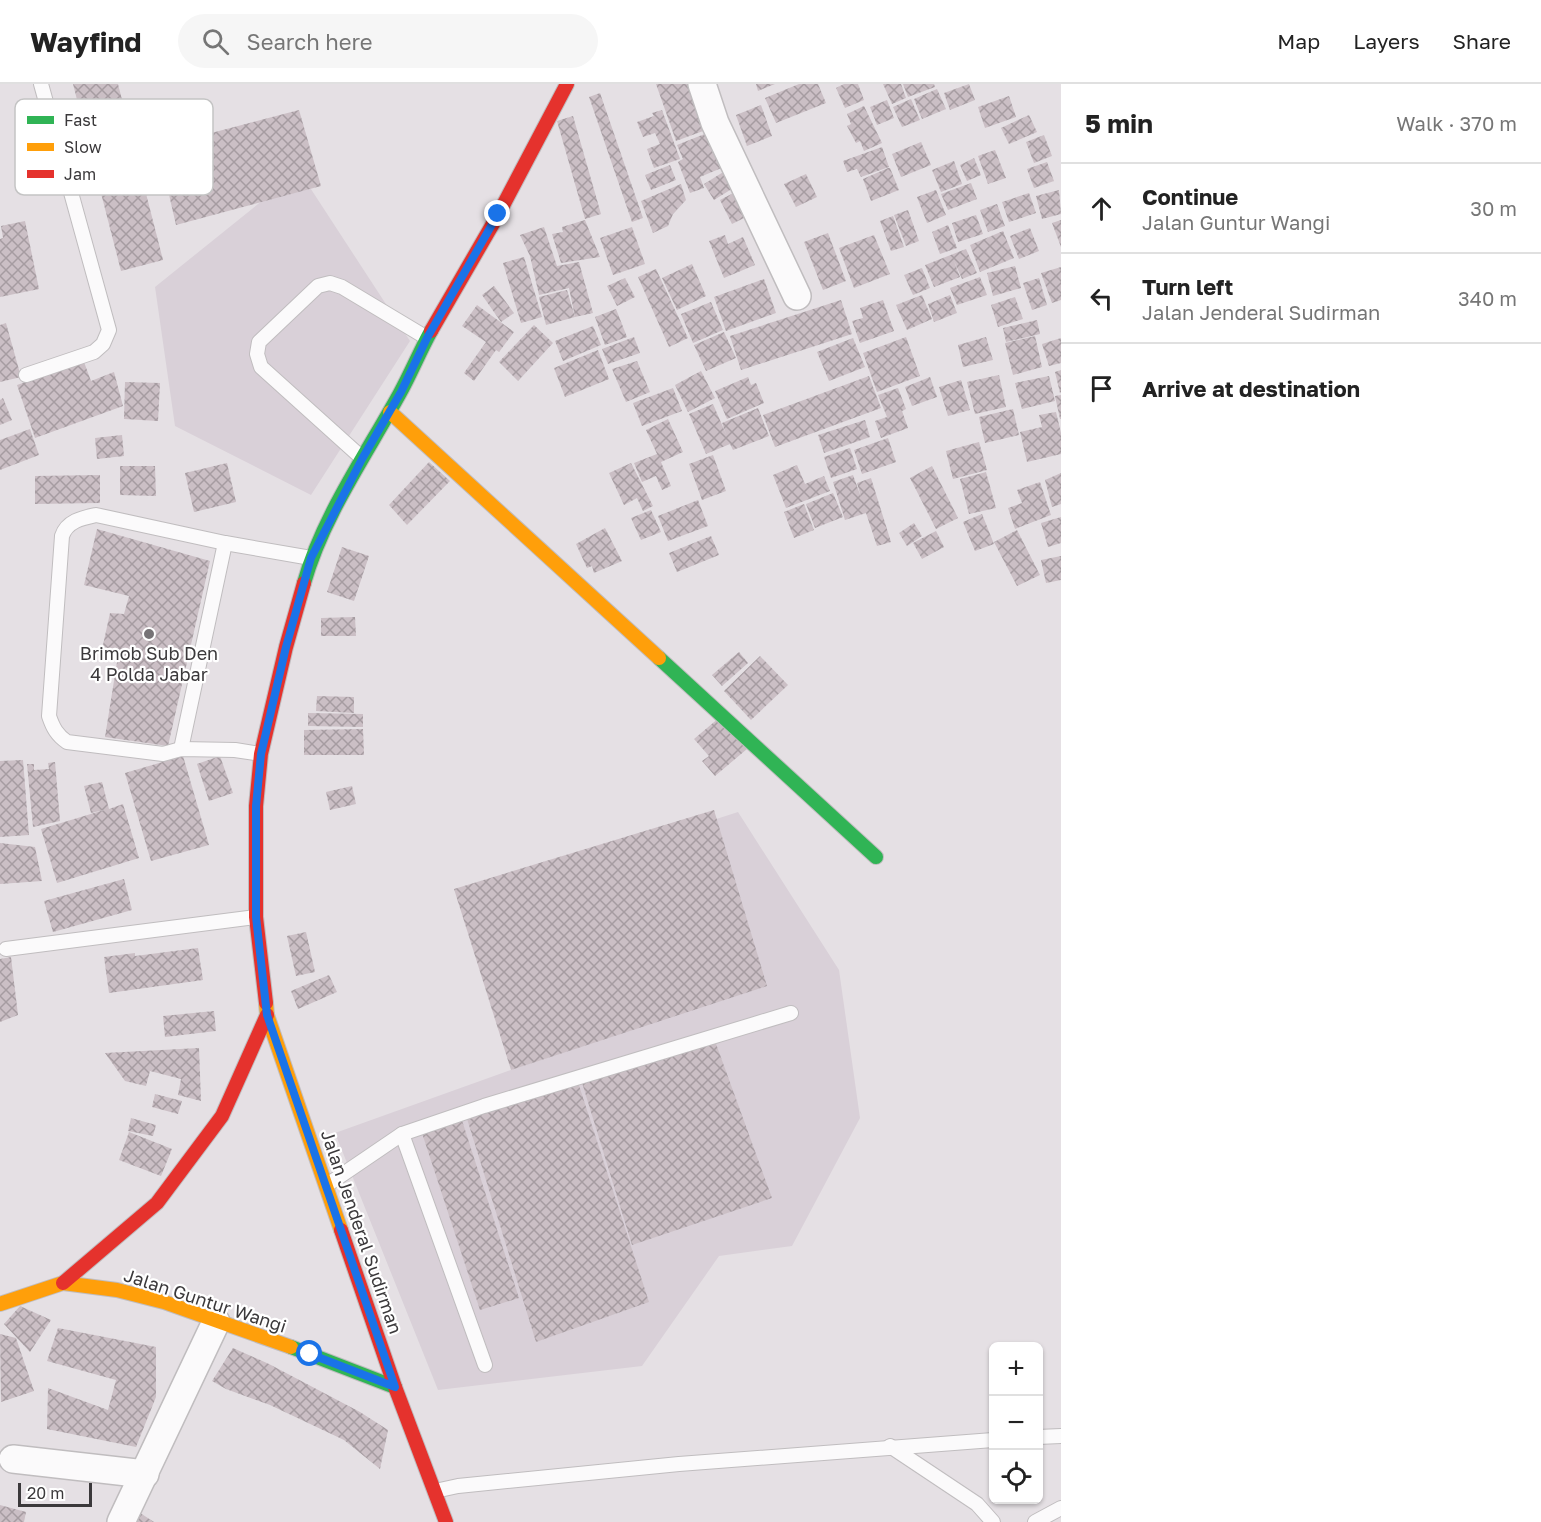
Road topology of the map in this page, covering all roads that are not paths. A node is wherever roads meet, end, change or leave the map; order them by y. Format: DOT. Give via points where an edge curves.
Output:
graph roads {
  1 [pos="41,84"];
  2 [pos="567,84"];
  3 [pos="702,84"];
  4 [pos="45,99"];
  5 [pos="72,195"];
  6 [pos="797,296"];
  7 [pos="427,338"];
  8 [pos="26,375"];
  9 [pos="390,412"];
  10 [pos="362,459"];
  11 [pos="225,543"];
  12 [pos="311,558"];
  13 [pos="181,749"];
  14 [pos="261,754"];
  15 [pos="876,857"];
  16 [pos="256,917"];
  17 [pos="6,949"];
  18 [pos="790,1014"];
  19 [pos="267,1015"];
  20 [pos="402,1134"];
  21 [pos="327,1185"];
  22 [pos="63,1283"];
  23 [pos="0,1304"];
  24 [pos="216,1322"];
  25 [pos="485,1365"];
  26 [pos="395,1387"];
  27 [pos="1061,1436"];
  28 [pos="1043,1437"];
  29 [pos="989,1440"];
  30 [pos="890,1446"];
  31 [pos="13,1459"];
  32 [pos="145,1474"];
  33 [pos="435,1491"];
  34 [pos="1061,1508"];
  35 [pos="121,1522"];
  36 [pos="446,1522"];
  37 [pos="993,1522"];
  38 [pos="1035,1522"];
  1 -- 4 [label="lane"];
  2 -- 7 [label="main road, Jalan Jenderal Sudirman"];
  3 -- 6 [label="street" via="715,123"];
  5 -- 8 [label="lane" via="109,330 94,352"];
  7 -- 9 [label="main road, Jalan Jenderal Sudirman"];
  7 -- 10 [label="lane" via="330,283 318,286 259,342 261,367"];
  9 -- 10 [label="main road, Jalan Jenderal Sudirman"];
  9 -- 15 [label="main road"];
  10 -- 12 [label="main road, Jalan Jenderal Sudirman"];
  11 -- 12 [label="lane"];
  11 -- 13 [label="lane"];
  11 -- 13 [label="lane" via="96,515 69,524 62,536 50,716 55,731 67,742 163,754"];
  12 -- 14 [label="main road, Jalan Jenderal Sudirman"];
  13 -- 14 [label="lane"];
  14 -- 16 [label="main road, Jalan Jenderal Sudirman" via="256,806"];
  16 -- 17 [label="lane"];
  16 -- 19 [label="main road, Jalan Jenderal Sudirman"];
  18 -- 20 [label="lane"];
  19 -- 21 [label="main road, Jalan Jenderal Sudirman"];
  19 -- 22 [label="main road" via="222,1116 157,1203"];
  20 -- 21 [label="lane"];
  20 -- 25 [label="lane"];
  21 -- 26 [label="main road, Jalan Jenderal Sudirman"];
  22 -- 23 [label="main road, Jalan Guntur Wangi"];
  22 -- 24 [label="main road, Jalan Guntur Wangi" via="117,1290 164,1302"];
  24 -- 26 [label="main road, Jalan Guntur Wangi"];
  24 -- 32 [label="street"];
  26 -- 33 [label="main road, Jalan Jenderal Sudirman"];
  27 -- 28 [label="lane"];
  29 -- 30 [label="lane"];
  30 -- 33 [label="lane"];
  30 -- 37 [label="lane" via="977,1504"];
  31 -- 32 [label="street"];
  32 -- 35 [label="street"];
  33 -- 36 [label="main road, Jalan Jenderal Sudirman"];
  34 -- 38 [label="lane"];
}
